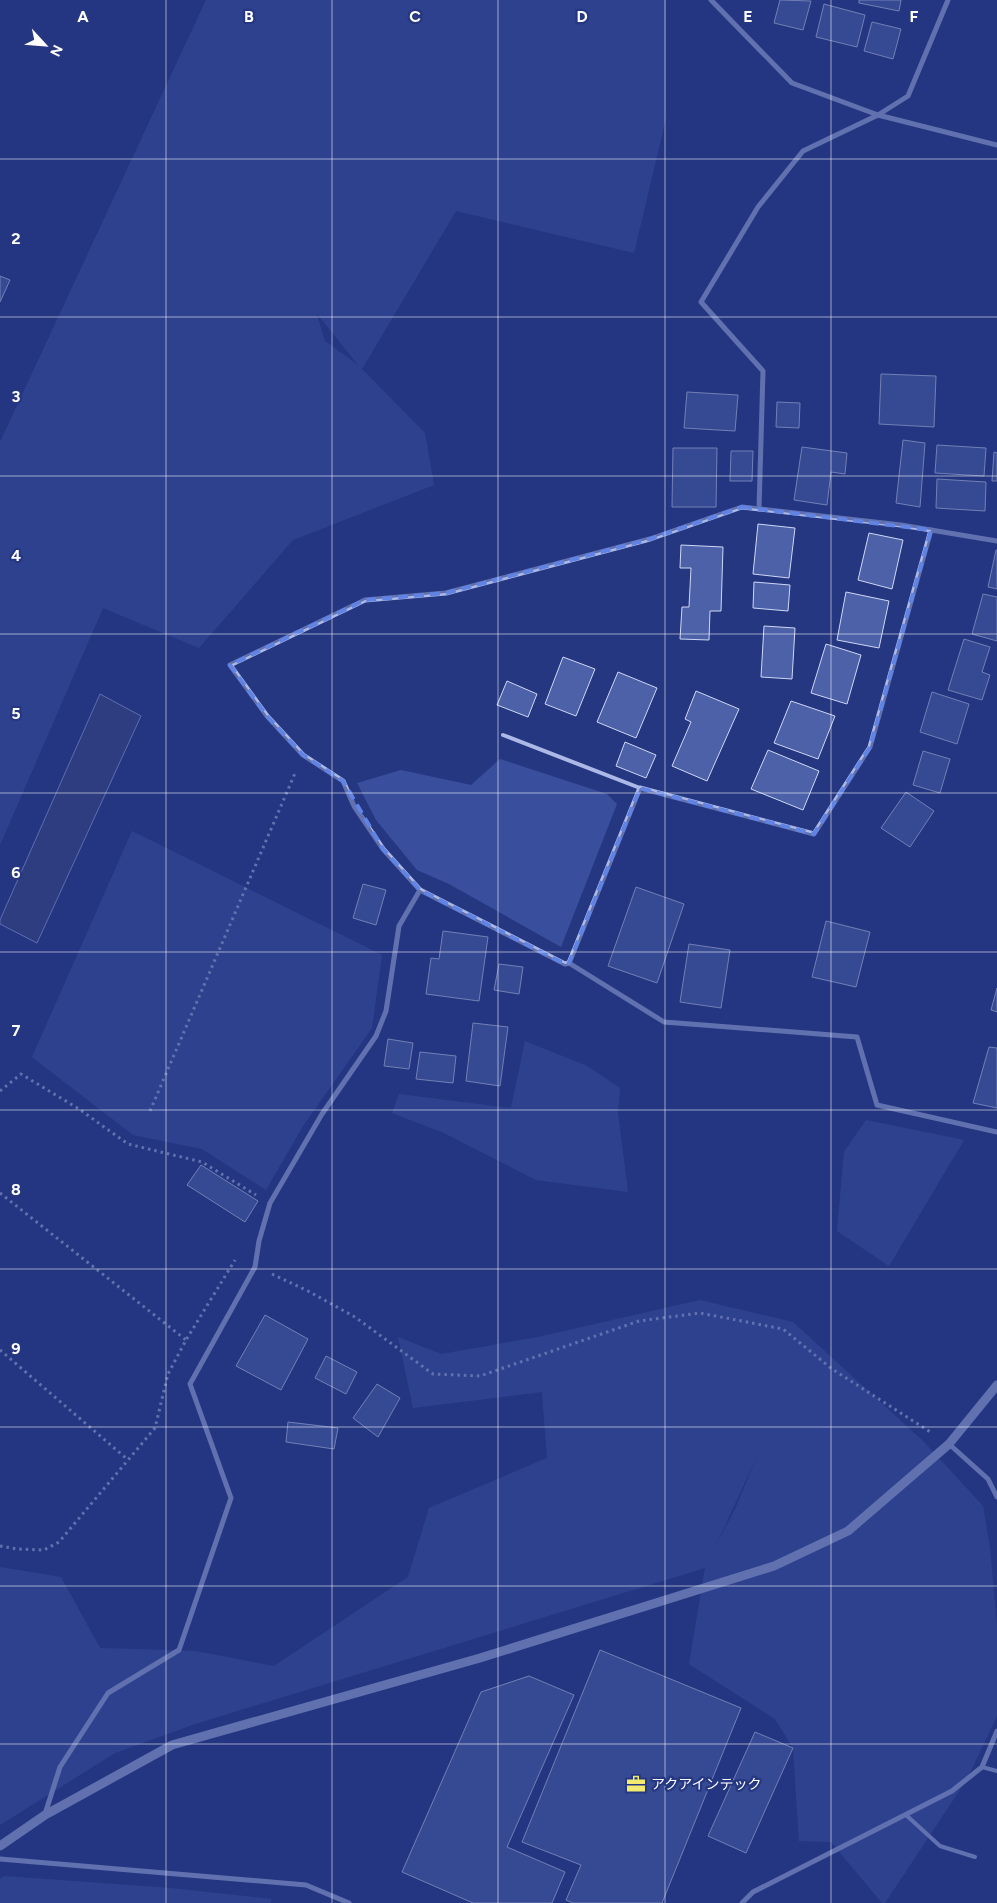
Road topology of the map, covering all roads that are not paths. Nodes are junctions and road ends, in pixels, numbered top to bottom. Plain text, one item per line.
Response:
1 (711, 0) edge
2 (948, 0) edge
3 (878, 115) junction
4 (997, 145) edge
5 (760, 509) junction
6 (930, 530) junction
7 (997, 542) edge
8 (503, 735) dead end
9 (640, 788) junction
10 (420, 890) junction
11 (569, 963) junction
12 (997, 1132) edge
13 (997, 1385) edge
14 (949, 1444) junction
15 (997, 1497) edge
16 (997, 1731) edge
17 (982, 1767) junction
18 (997, 1770) edge
19 (45, 1815) junction
20 (906, 1815) junction
21 (0, 1846) edge
22 (974, 1857) dead end
23 (0, 1859) edge
24 (349, 1903) edge
25 (742, 1903) edge

1 - 3 street
2 - 3 street
3 - 4 street
3 - 5 street
5 - 6 street
5 - 10 street
6 - 7 street
6 - 9 street
8 - 9 lane
9 - 11 street
10 - 11 street
10 - 19 street
11 - 12 street
13 - 14 street
14 - 15 street
14 - 19 street
16 - 17 street
17 - 18 lane
17 - 20 street
19 - 21 street
20 - 22 lane
20 - 25 street
23 - 24 street

